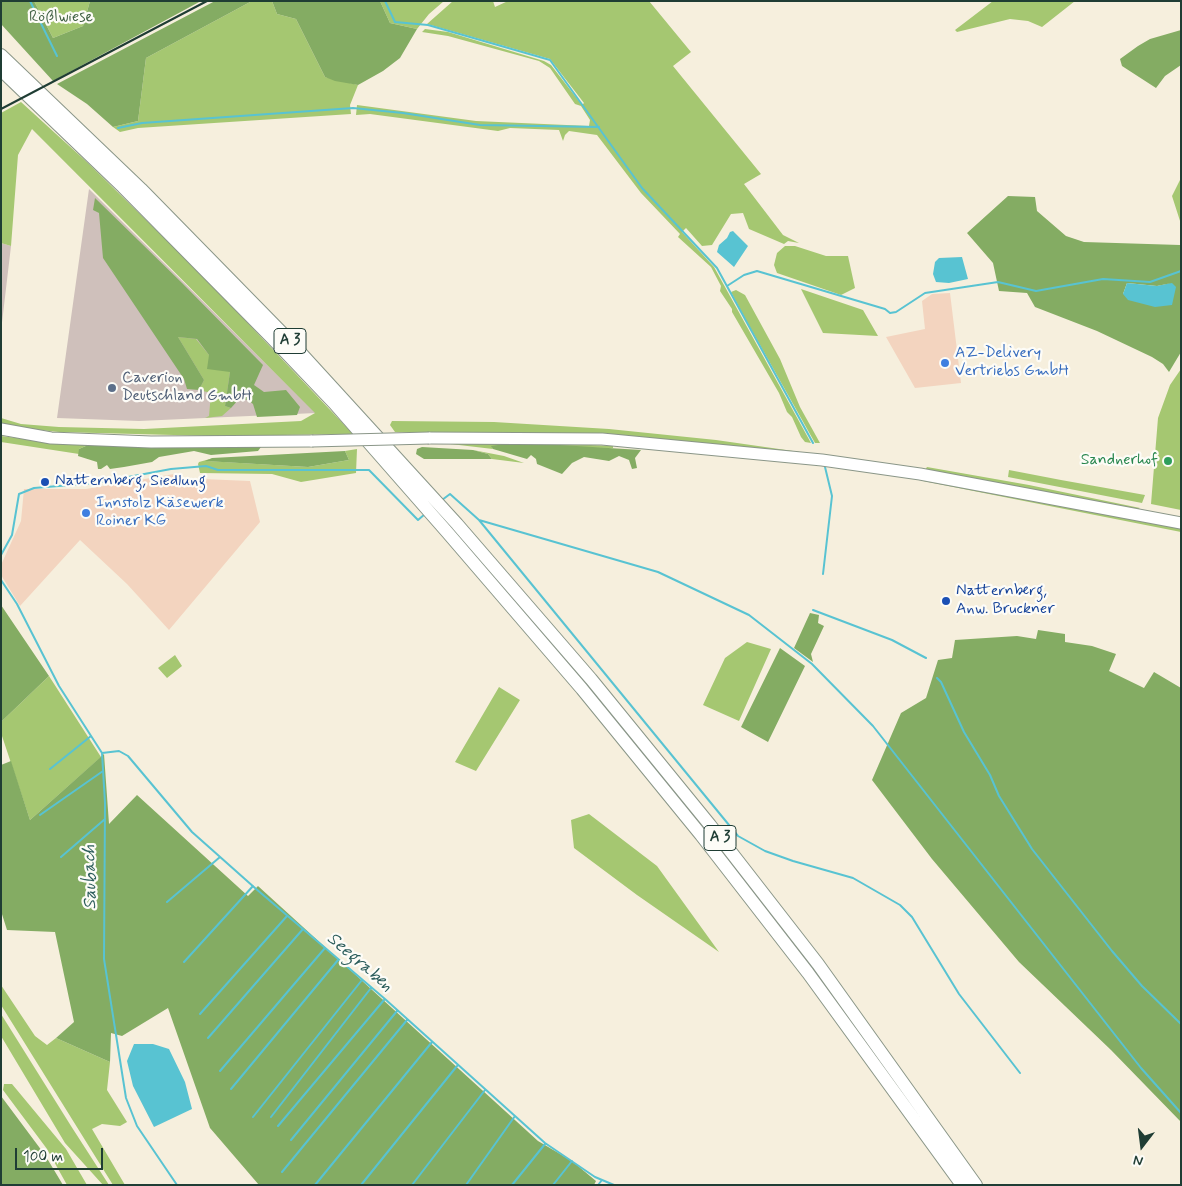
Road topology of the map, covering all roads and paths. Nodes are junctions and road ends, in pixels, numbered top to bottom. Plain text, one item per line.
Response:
1 (1, 54) edge
2 (1, 70) edge
3 (1, 80) edge
4 (55, 121) junction
5 (1, 430) edge
6 (429, 502) junction
7 (438, 512) junction
8 (1181, 523) edge
9 (962, 1185) edge
10 (976, 1185) edge

1 - 6 highway, A 3
2 - 4 highway, A 3
3 - 4 highway, A 3
4 - 6 highway, A 3
5 - 8 main road, bridge
6 - 7 highway, A 3
7 - 9 highway, A 3
7 - 10 highway, A 3

